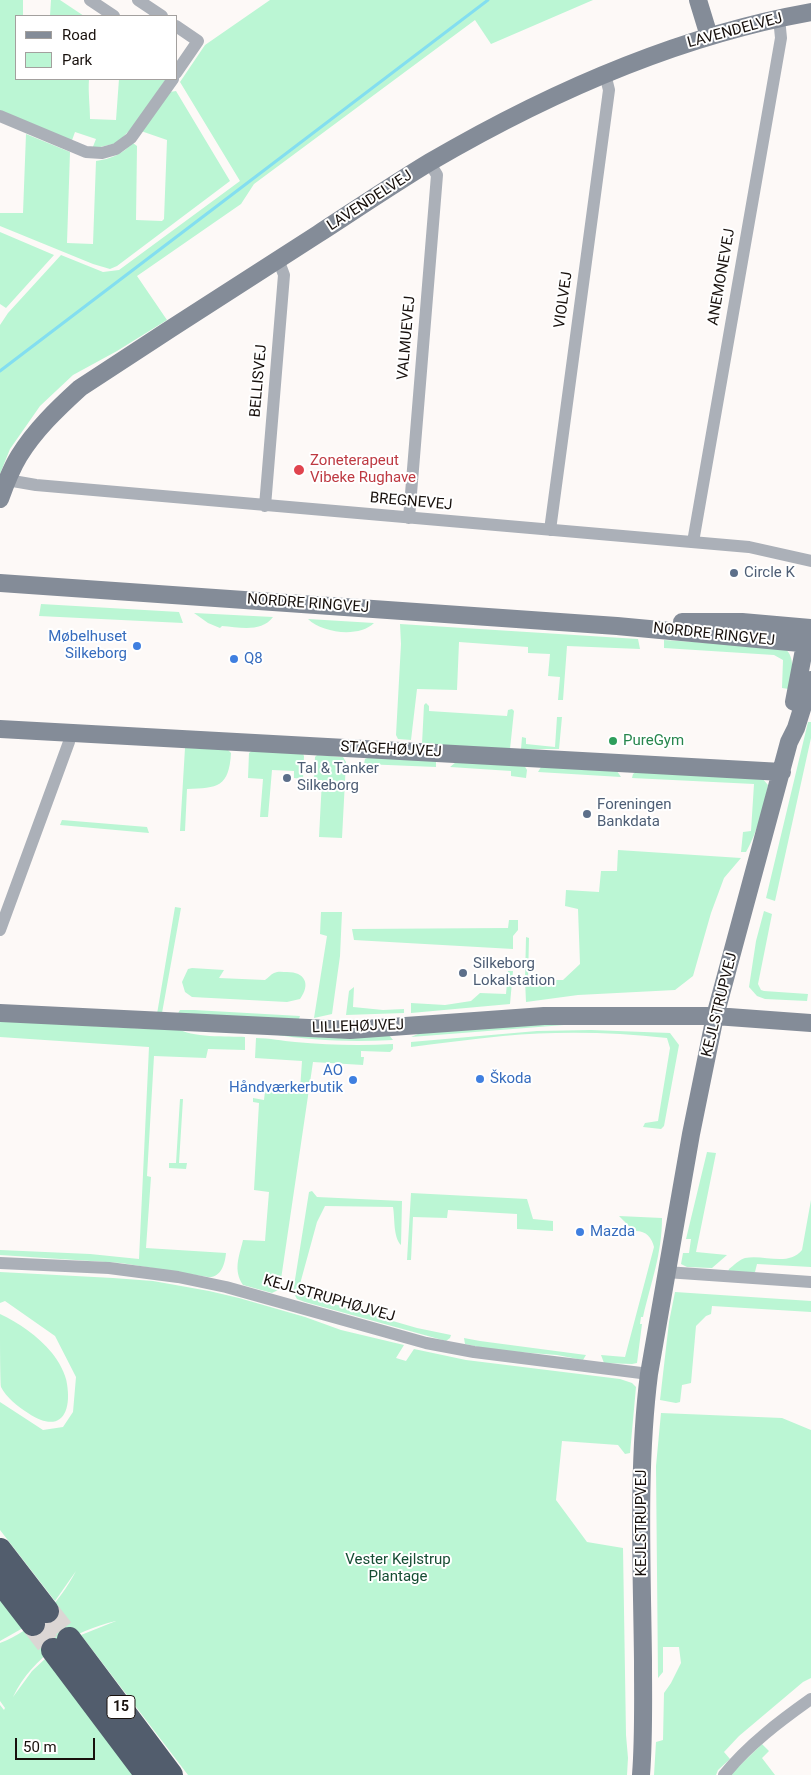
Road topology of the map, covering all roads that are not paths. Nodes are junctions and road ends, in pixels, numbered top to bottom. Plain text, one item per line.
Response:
1 (90, 0) edge
2 (138, 0) edge
3 (698, 0) edge
4 (811, 12) edge
5 (112, 15) edge
6 (160, 15) edge
7 (779, 18) junction
8 (178, 27) edge
9 (709, 36) junction
10 (178, 66) edge
11 (605, 74) junction
12 (171, 80) edge
13 (0, 116) edge
14 (429, 162) junction
15 (278, 259) junction
16 (7, 480) junction
17 (0, 499) edge
18 (265, 506) junction
19 (409, 518) junction
20 (550, 530) junction
21 (692, 542) junction
22 (811, 561) edge
23 (0, 583) edge
24 (809, 633) edge
25 (811, 680) edge
26 (0, 729) edge
27 (69, 733) junction
28 (789, 742) junction
29 (782, 772) junction
30 (0, 930) edge
31 (0, 1013) edge
32 (716, 1016) junction
33 (811, 1023) edge
34 (0, 1263) edge
35 (666, 1272) junction
36 (811, 1282) edge
37 (649, 1374) junction
38 (0, 1550) edge
39 (0, 1581) edge
40 (811, 1699) edge
41 (147, 1775) edge
42 (171, 1775) edge
43 (641, 1775) edge
44 (724, 1775) edge

1 - 5 street
2 - 6 street
3 - 9 street
4 - 7 street, LAVENDELVEJ
7 - 9 street, LAVENDELVEJ
7 - 21 street, ANEMONEVEJ
8 - 10 street
9 - 11 street, LAVENDELVEJ
11 - 14 street, LAVENDELVEJ
11 - 20 street, VIOLVEJ
12 - 13 street
14 - 15 street, LAVENDELVEJ
14 - 19 street, VALMUEVEJ
15 - 16 street, LAVENDELVEJ
15 - 18 street, BELLISVEJ
16 - 17 street, LAVENDELVEJ
16 - 18 street, BREGNEVEJ
18 - 19 street, BREGNEVEJ
19 - 20 street, BREGNEVEJ
20 - 21 street, BREGNEVEJ
21 - 22 street, BREGNEVEJ
23 - 24 street, NORDRE RINGVEJ
24 - 28 street, KEJLSTRUPVEJ
25 - 28 street, KEJLSTRUPVEJ
26 - 27 street, STAGEHØJVEJ
27 - 29 street, STAGEHØJVEJ
27 - 30 street
28 - 29 street, KEJLSTRUPVEJ
29 - 32 street, KEJLSTRUPVEJ
31 - 32 street, LILLEHØJVEJ
32 - 33 street, LILLEHØJVEJ
32 - 35 street, KEJLSTRUPVEJ
34 - 37 street, KEJLSTRUPHØJVEJ
35 - 36 street
35 - 37 street, KEJLSTRUPVEJ
37 - 43 street, KEJLSTRUPVEJ
38 - 39 highway
40 - 44 street
41 - 42 highway, 15

